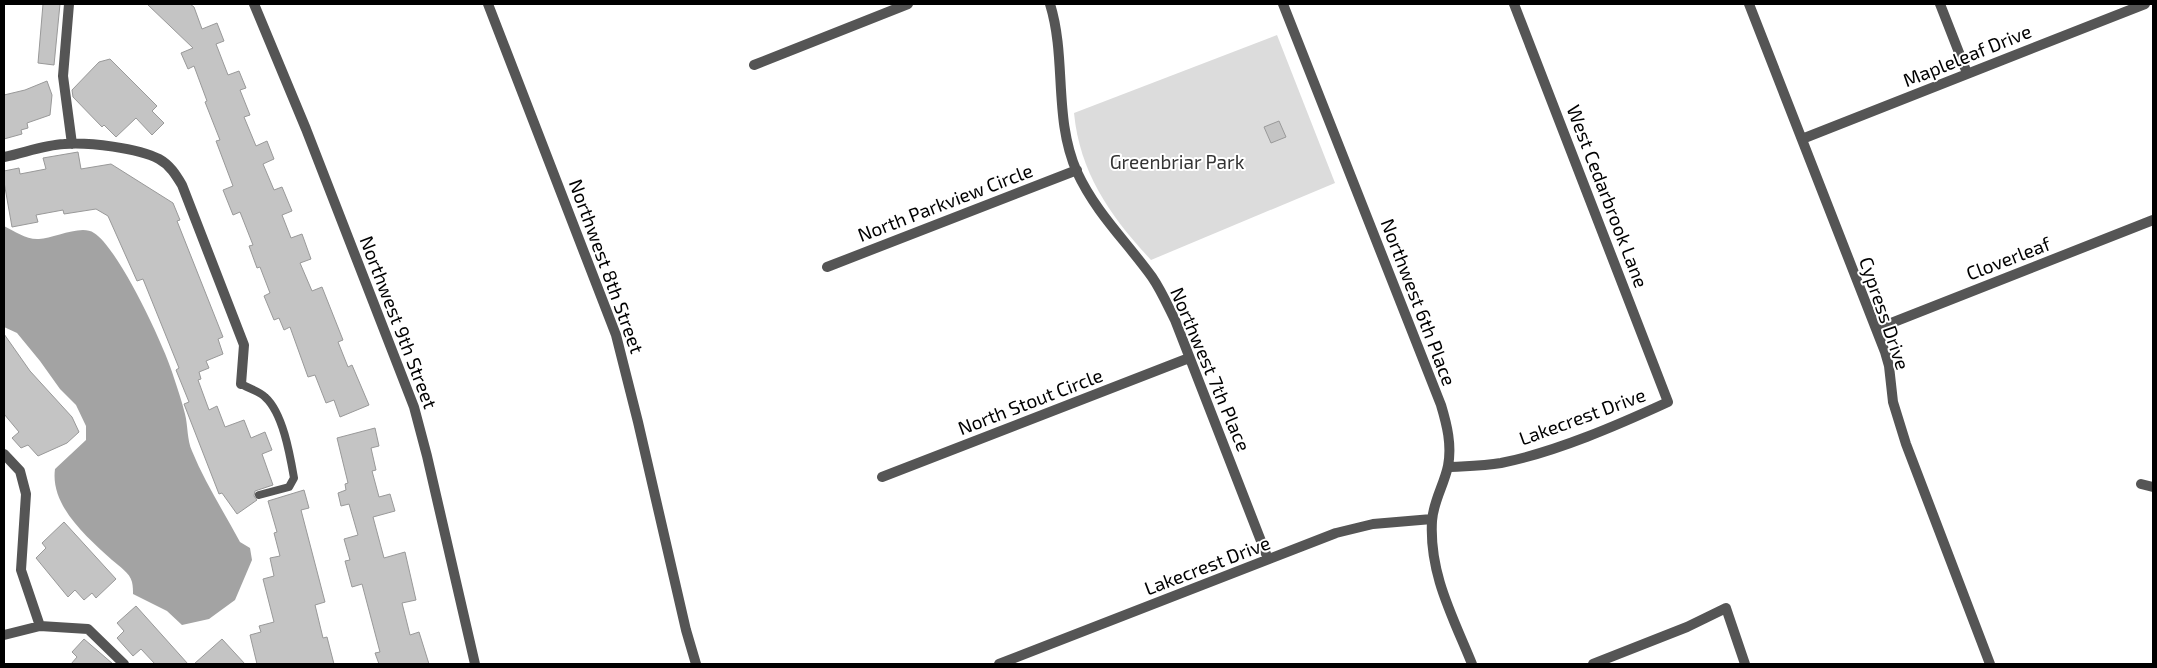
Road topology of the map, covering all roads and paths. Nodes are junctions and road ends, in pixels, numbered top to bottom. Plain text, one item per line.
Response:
1 (69, 4) edge
2 (254, 4) edge
3 (488, 4) edge
4 (908, 4) edge
5 (1050, 4) edge
6 (1283, 4) edge
7 (1514, 4) edge
8 (1749, 4) edge
9 (1940, 4) edge
10 (2145, 4) edge
11 (754, 65) dead end
12 (1967, 73) junction
13 (1802, 140) junction
14 (72, 144) junction
15 (4, 157) edge
16 (1077, 170) junction
17 (2153, 220) edge
18 (827, 267) dead end
19 (1876, 329) junction
20 (1190, 358) junction
21 (240, 384) joint
22 (1668, 402) joint
23 (4, 454) edge
24 (1448, 467) junction
25 (882, 477) dead end
26 (2141, 484) dead end
27 (2153, 486) edge
28 (259, 495) dead end
29 (1432, 519) junction
30 (1268, 560) junction
31 (40, 626) junction
32 (4, 635) edge
33 (124, 664) edge
34 (475, 664) edge
35 (696, 664) edge
36 (999, 664) edge
37 (1472, 664) edge
38 (1593, 664) edge
39 (1745, 664) edge
40 (1990, 664) edge

1 - 14 street
2 - 34 street, Northwest 9th Street
3 - 35 street, Northwest 8th Street
4 - 11 street
5 - 16 street, Northwest 7th Place
6 - 24 street, Northwest 6th Place
7 - 22 street, West Cedarbrook Lane
8 - 13 street, Cypress Drive
9 - 12 street
10 - 12 street, Mapleleaf Drive
12 - 13 street, Mapleleaf Drive
13 - 19 street, Cypress Drive
14 - 15 street
14 - 21 street
16 - 18 street, North Parkview Circle
16 - 20 street, Northwest 7th Place
17 - 19 street, Cloverleaf
19 - 40 street, Cypress Drive
20 - 25 street, North Stout Circle
20 - 30 street, Northwest 7th Place
21 - 28 lane
22 - 24 street, Lakecrest Drive
23 - 31 street
24 - 29 street, Northwest 6th Place
26 - 27 street
29 - 30 street, Lakecrest Drive
29 - 37 street, Northwest 6th Place
30 - 36 street, Lakecrest Drive
31 - 32 street
31 - 33 street
38 - 39 street

